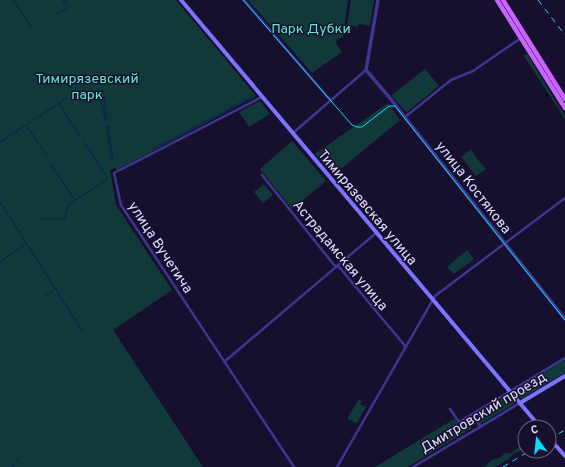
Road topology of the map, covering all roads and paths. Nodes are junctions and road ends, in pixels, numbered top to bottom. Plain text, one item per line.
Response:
1 (181, 0) edge
2 (244, 0) edge
3 (378, 0) edge
4 (497, 0) edge
5 (503, 0) edge
6 (521, 38) junction
7 (361, 70) dead end
8 (366, 70) junction
9 (262, 96) junction
10 (565, 99) edge
11 (331, 101) junction
12 (565, 108) edge
13 (404, 117) junction
14 (292, 133) junction
15 (262, 175) dead end
16 (565, 198) edge
17 (376, 233) junction
18 (504, 243) junction
19 (336, 266) junction
20 (433, 300) junction
21 (565, 319) edge
22 (406, 348) junction
23 (565, 358) edge
24 (224, 362) junction
25 (565, 376) edge
26 (510, 392) junction
27 (520, 403) junction
28 (450, 409) dead end
29 (472, 414) junction
30 (533, 419) edge
31 (480, 426) junction
32 (557, 447) edge
33 (565, 456) edge
34 (294, 467) edge
35 (337, 467) edge
36 (413, 467) edge

1 - 9 main road, Тимирязевская улица
2 - 11 street
3 - 8 street
4 - 6 main road
5 - 10 main road
6 - 12 main road
6 - 13 street
7 - 8 street
8 - 11 street
8 - 13 street, улица Костякова
9 - 14 main road, Тимирязевская улица
9 - 24 street, улица Вучетича
11 - 14 street
13 - 18 street, улица Костякова
14 - 17 main road, Тимирязевская улица
15 - 19 street, Астрадамская улица
16 - 18 street
17 - 19 street
17 - 20 main road, Тимирязевская улица
18 - 20 street
18 - 21 street, улица Костякова
19 - 22 street, Астрадамская улица
19 - 24 street
20 - 22 street
20 - 26 main road, Тимирязевская улица
22 - 35 street
23 - 26 street
24 - 34 street, улица Вучетича
25 - 27 main road, Дмитровский проезд
26 - 27 main road, Тимирязевская улица
26 - 29 street
27 - 30 main road, Тимирязевская улица
27 - 31 street, Дмитровский проезд
28 - 29 street
29 - 31 street
31 - 36 street, Дмитровский проезд
32 - 33 main road

